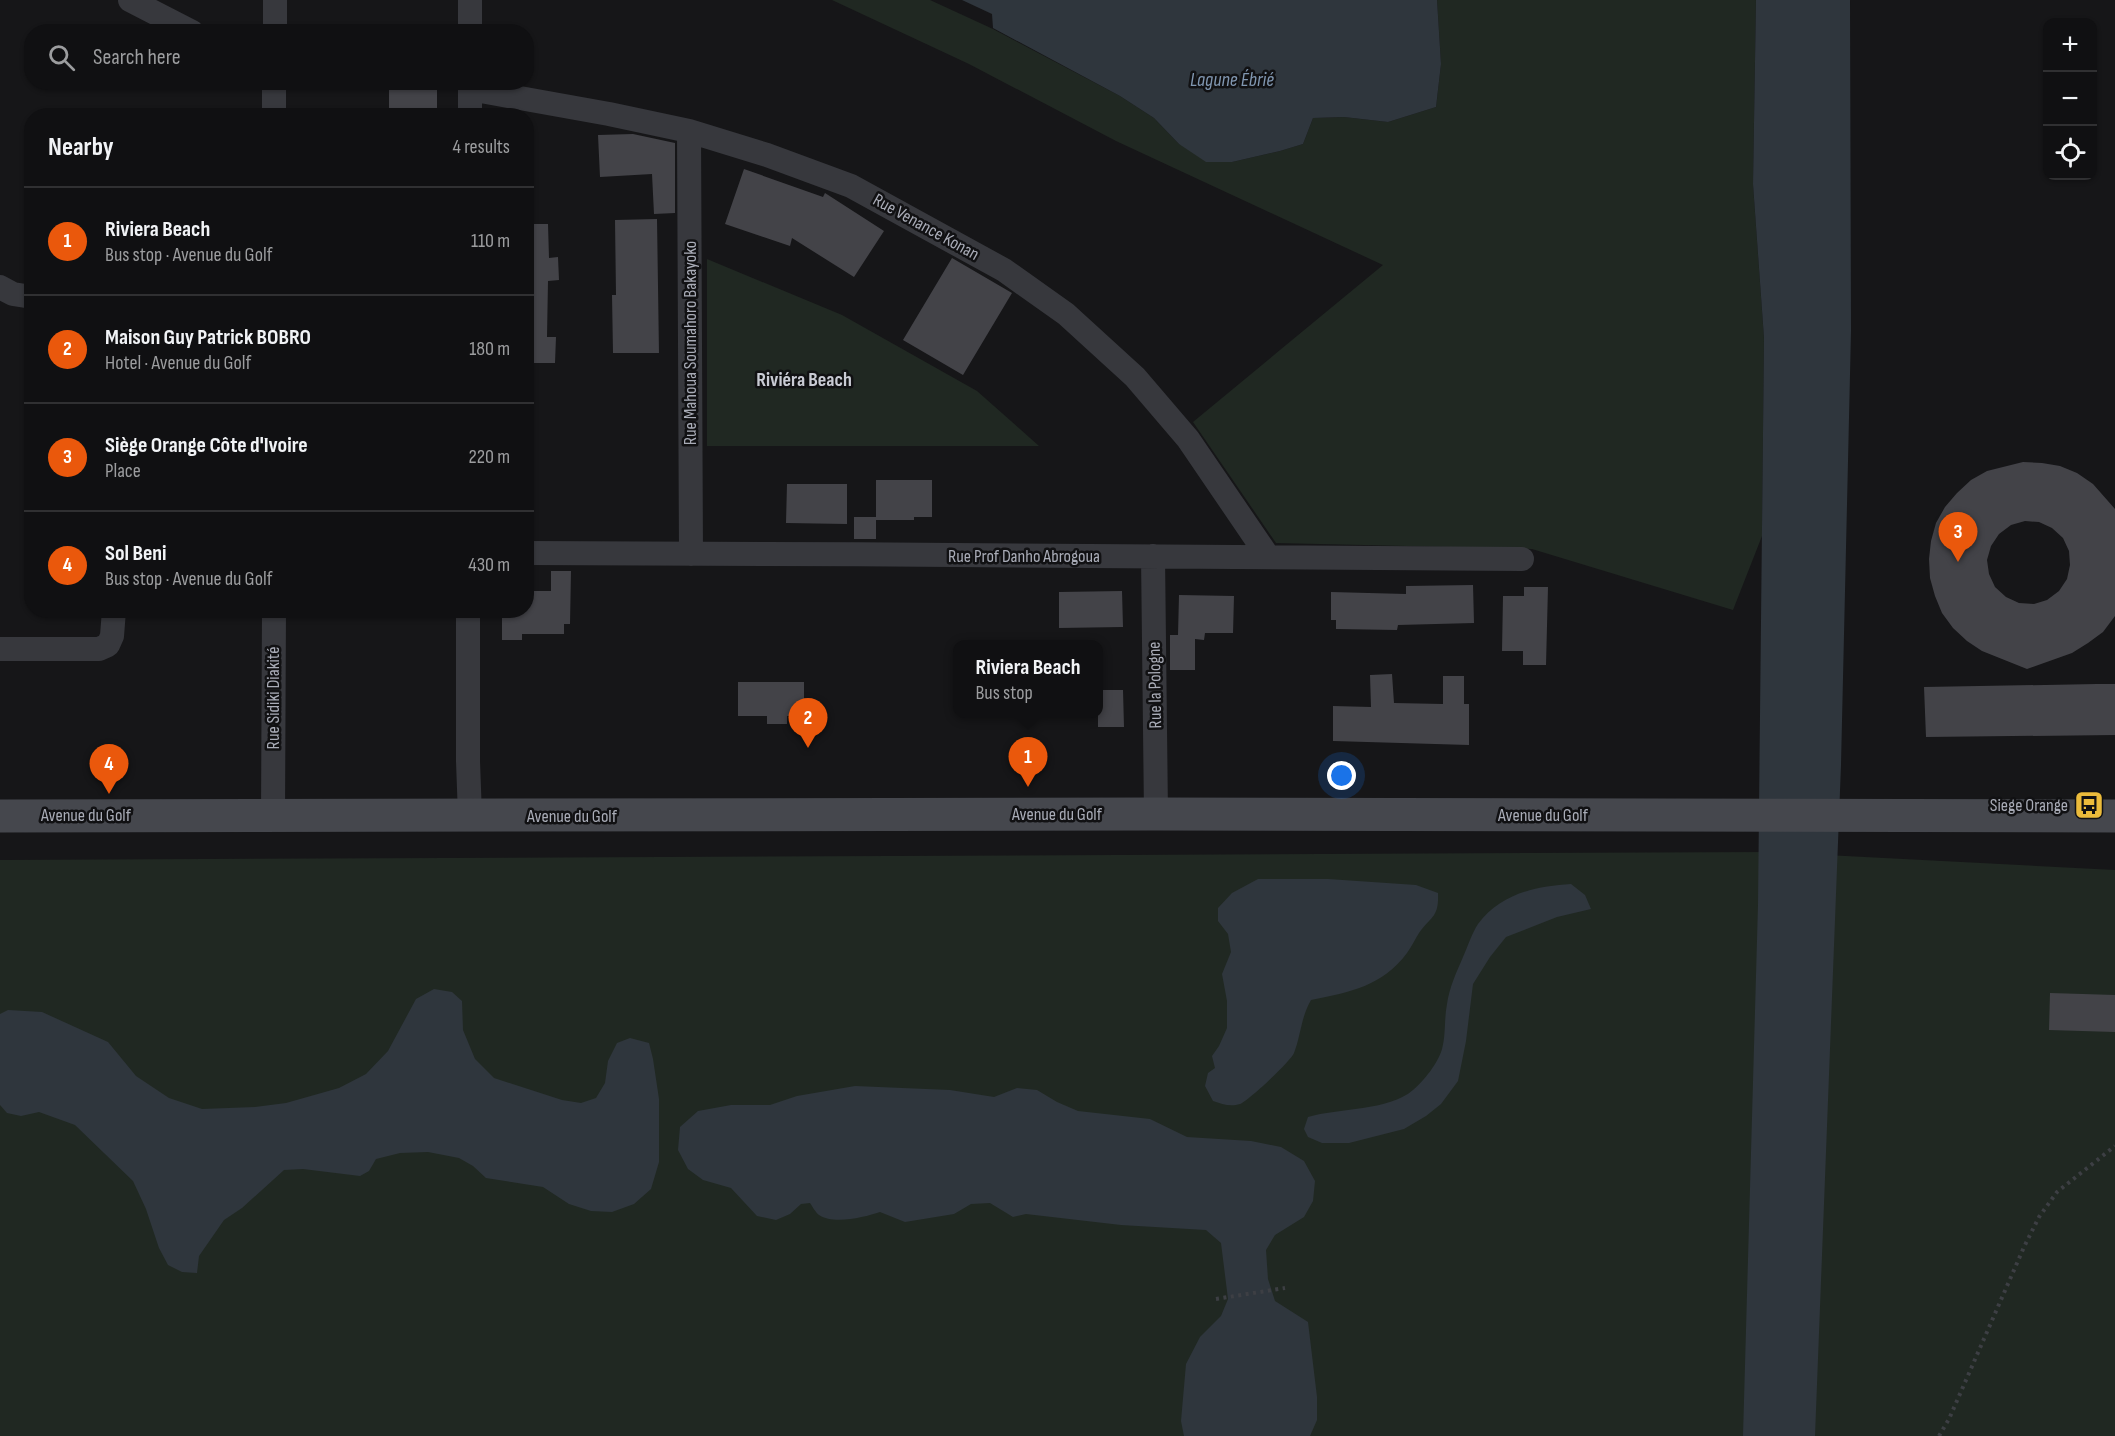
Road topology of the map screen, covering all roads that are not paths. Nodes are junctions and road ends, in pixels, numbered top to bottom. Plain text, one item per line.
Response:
1 (130, 0) edge
2 (275, 0) edge
3 (471, 0) edge
4 (176, 24) edge
5 (274, 24) edge
6 (470, 24) edge
7 (274, 90) edge
8 (470, 90) edge
9 (490, 90) edge
10 (274, 108) edge
11 (470, 108) edge
12 (689, 131) junction
13 (0, 287) edge
14 (24, 296) edge
15 (534, 553) edge
16 (691, 554) junction
17 (1267, 555) junction
18 (1154, 556) junction
19 (1522, 559) dead end
20 (113, 618) edge
21 (273, 618) edge
22 (468, 618) edge
23 (0, 649) edge
24 (273, 800) junction
25 (1156, 814) junction
26 (0, 816) edge
27 (471, 816) junction
28 (2115, 816) edge

1 - 4 street
2 - 5 street
3 - 6 street
7 - 10 street
8 - 11 street
9 - 12 street, Rue Venance Konan
12 - 16 street, Rue Mahoua Soumahoro Bakayoko
12 - 17 street, Rue Venance Konan
13 - 14 street
15 - 16 street, Rue Prof Danho Abrogoua
16 - 18 street, Rue Prof Danho Abrogoua
17 - 18 street, Rue Prof Danho Abrogoua
17 - 19 street, Rue Prof Danho Abrogoua
18 - 25 street, Rue la Pologne
20 - 23 street
21 - 24 street, Rue Sidiki Diakité
22 - 27 street
24 - 26 main road, Avenue du Golf
24 - 27 main road, Avenue du Golf
25 - 27 main road, Avenue du Golf
25 - 28 main road, Avenue du Golf

